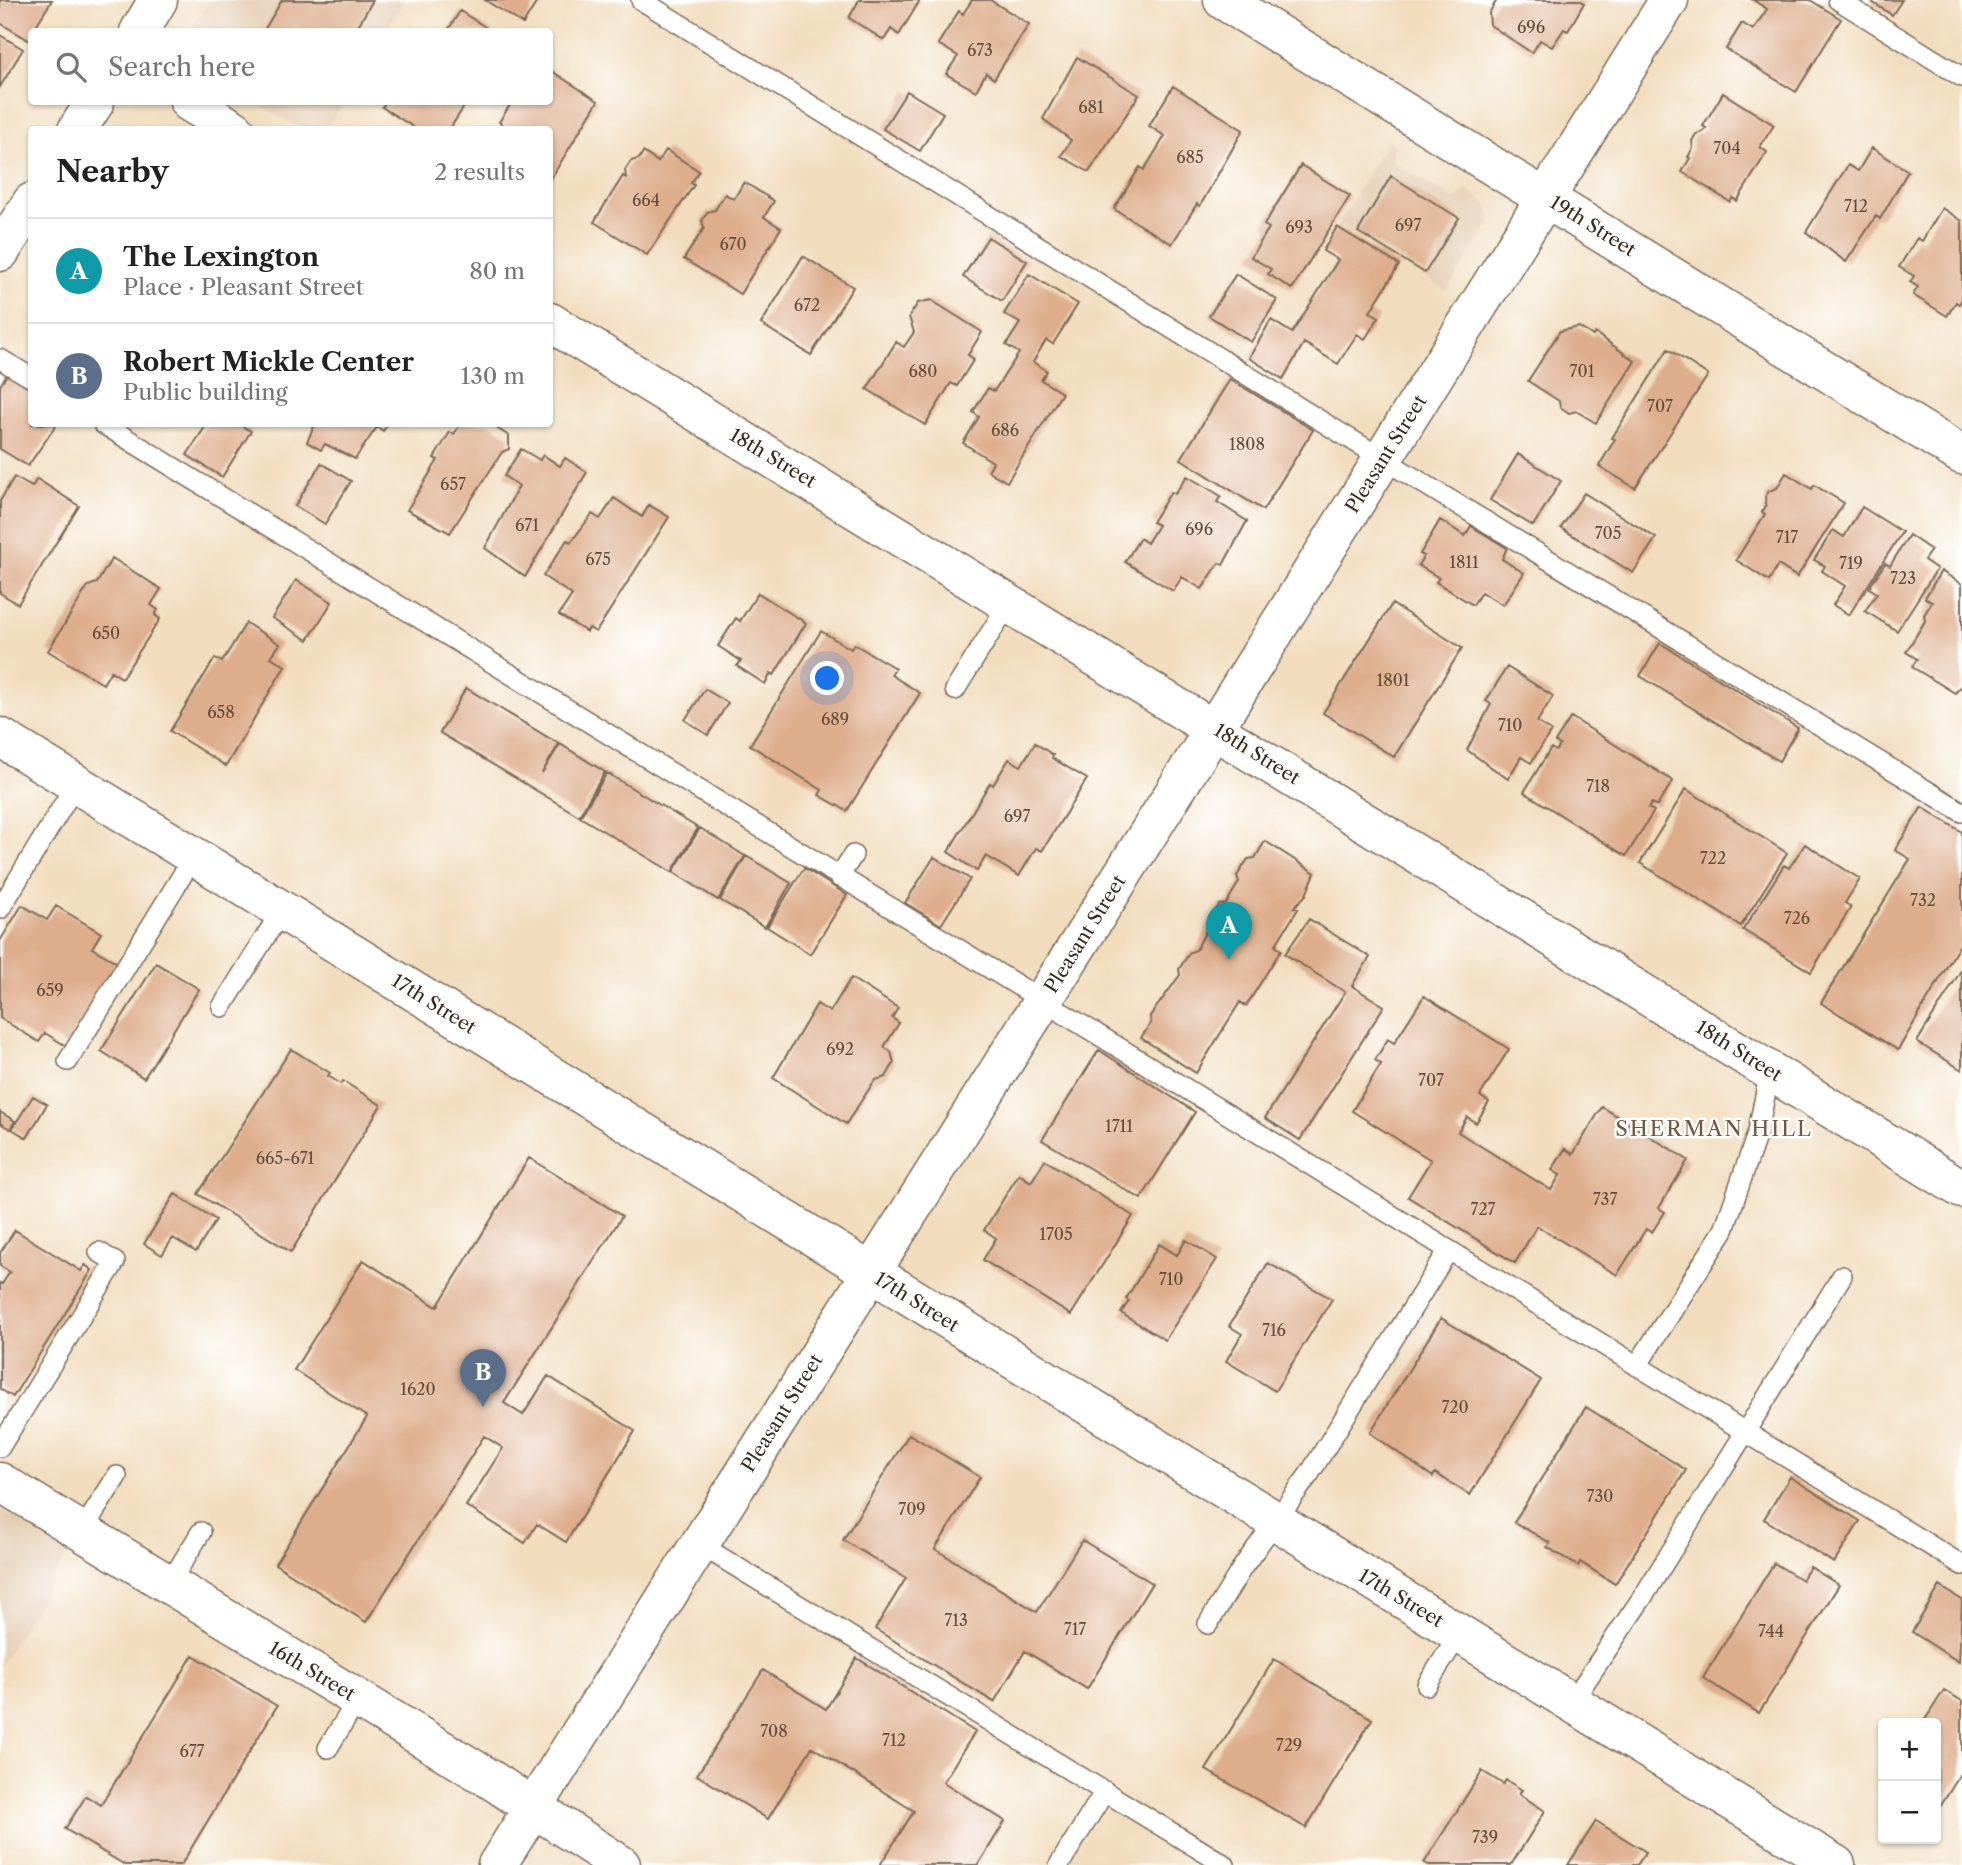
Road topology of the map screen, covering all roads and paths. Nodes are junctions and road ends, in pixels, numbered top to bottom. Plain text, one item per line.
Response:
1 (159, 0) edge
2 (641, 0) edge
3 (1223, 0) edge
4 (1668, 0) edge
5 (1838, 0) edge
6 (142, 28) edge
7 (1962, 77) edge
8 (93, 105) edge
9 (194, 105) edge
10 (80, 126) edge
11 (228, 126) edge
12 (1546, 197) junction
13 (28, 208) edge
14 (0, 252) edge
15 (553, 324) edge
16 (0, 359) edge
17 (28, 376) edge
18 (108, 427) edge
19 (1962, 455) edge
20 (1384, 457) junction
21 (1009, 603) junction
22 (956, 690) dead end
23 (1214, 728) junction
24 (0, 737) edge
25 (76, 784) junction
26 (1962, 812) edge
27 (853, 855) dead end
28 (194, 856) junction
29 (839, 877) junction
30 (0, 909) edge
31 (282, 910) junction
32 (1042, 1002) junction
33 (222, 1007) dead end
34 (68, 1061) dead end
35 (1770, 1071) junction
36 (1962, 1189) edge
37 (1448, 1251) junction
38 (99, 1252) dead end
39 (871, 1273) junction
40 (1842, 1276) dead end
41 (1637, 1366) junction
42 (1744, 1432) junction
43 (0, 1447) edge
44 (117, 1476) dead end
45 (0, 1482) edge
46 (1276, 1522) junction
47 (82, 1531) junction
48 (201, 1532) dead end
49 (699, 1544) junction
50 (1962, 1565) edge
51 (169, 1584) junction
52 (1208, 1624) dead end
53 (1459, 1634) junction
54 (1427, 1685) dead end
55 (358, 1699) junction
56 (1571, 1703) junction
57 (328, 1748) dead end
58 (1105, 1791) junction
59 (532, 1809) junction
60 (497, 1865) edge
61 (621, 1865) edge
62 (1059, 1865) edge
63 (1225, 1865) edge
64 (1836, 1865) edge

1 - 6 street
2 - 20 lane
3 - 12 street, 19th Street
4 - 12 street, Pleasant Street
5 - 7 lane
8 - 10 street
9 - 11 street
12 - 19 street, 19th Street
12 - 20 street, Pleasant Street
13 - 14 street
15 - 21 street, 18th Street
16 - 17 lane
18 - 29 lane
20 - 23 street, Pleasant Street
20 - 26 lane
21 - 22 lane
21 - 23 street, 18th Street
23 - 32 street, Pleasant Street
23 - 35 street, 18th Street
24 - 25 street, 17th Street
25 - 28 street, 17th Street
25 - 30 lane
27 - 29 lane
28 - 31 street, 17th Street
28 - 34 lane
29 - 32 lane
31 - 33 lane
31 - 39 street, 17th Street
32 - 37 lane
32 - 39 street, Pleasant Street
35 - 36 street, 18th Street
35 - 41 lane
37 - 41 lane
37 - 46 lane
38 - 43 lane
39 - 46 street, 17th Street
39 - 49 street, Pleasant Street
40 - 42 lane
41 - 42 lane
42 - 50 lane
42 - 56 lane
44 - 47 lane
45 - 47 street, 16th Street
46 - 52 lane
46 - 53 street, 17th Street
47 - 51 street, 16th Street
48 - 51 lane
49 - 58 lane
49 - 59 street, Pleasant Street
51 - 55 street, 16th Street
53 - 54 lane
53 - 56 street, 17th Street
55 - 57 lane
55 - 59 street, 16th Street
56 - 64 street, 17th Street
58 - 62 lane
58 - 63 lane
59 - 60 street, Pleasant Street
59 - 61 street, 16th Street

